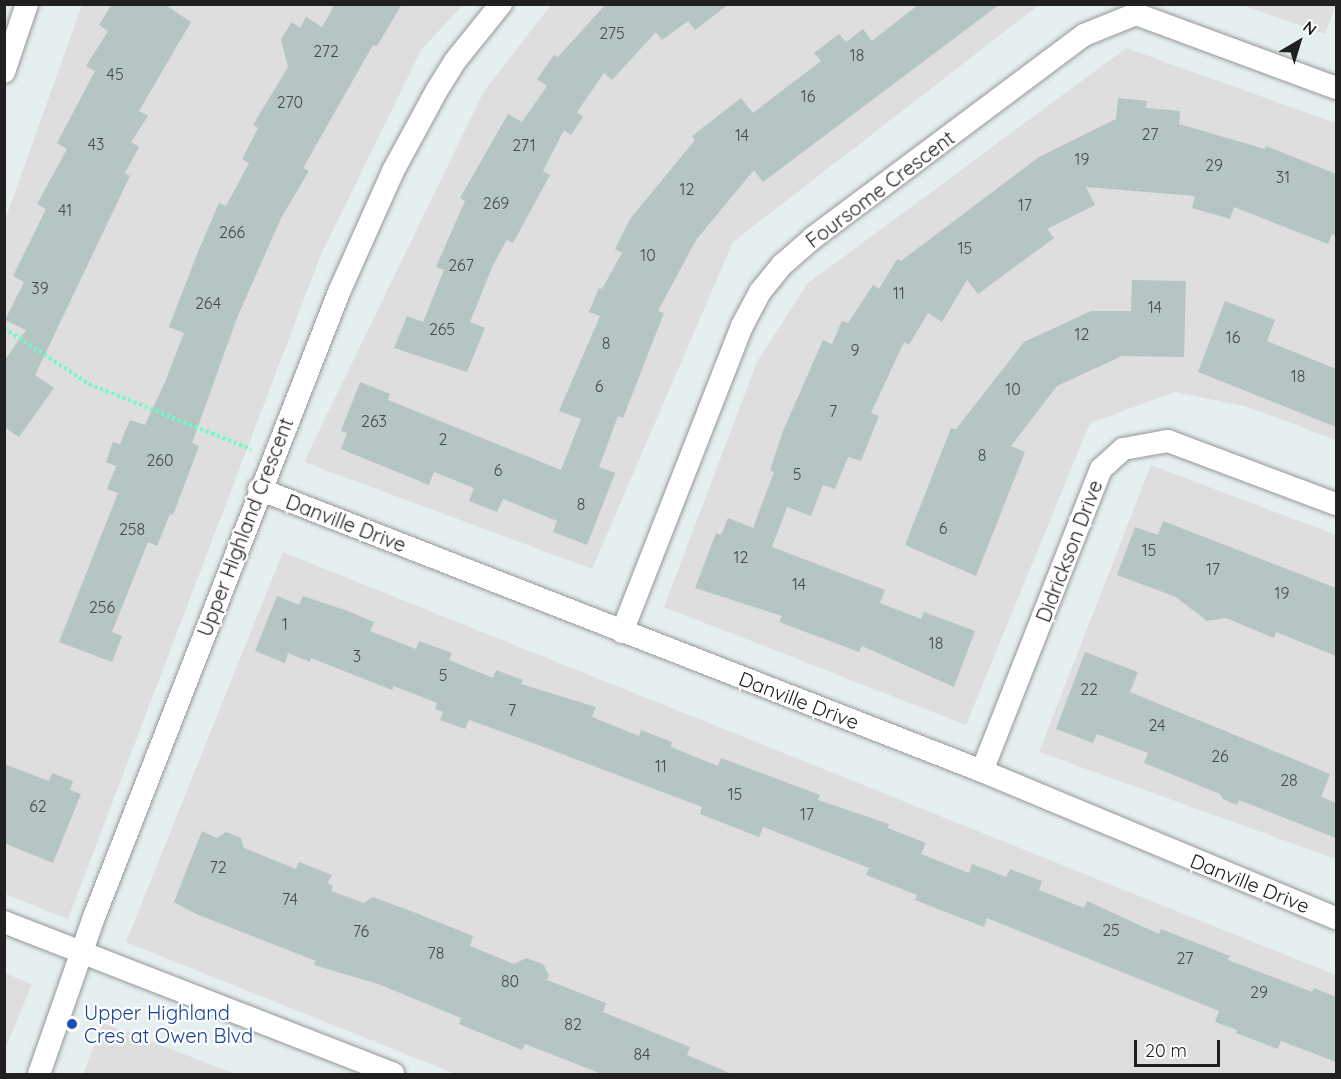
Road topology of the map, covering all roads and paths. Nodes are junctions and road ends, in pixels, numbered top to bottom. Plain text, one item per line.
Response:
1 (27, 4) edge
2 (501, 4) edge
3 (4, 72) edge
4 (1336, 88) edge
5 (4, 328) edge
6 (272, 457) junction
7 (259, 489) junction
8 (1336, 504) edge
9 (622, 632) junction
10 (982, 771) junction
11 (1336, 918) edge
12 (4, 922) edge
13 (80, 951) junction
14 (39, 1074) edge
15 (393, 1074) edge

1 - 3 street
2 - 6 street, Upper Highland Crescent
4 - 9 street, Foursome Crescent
5 - 6 path
6 - 7 street, Upper Highland Crescent
7 - 9 street, Danville Drive
7 - 13 street, Upper Highland Crescent
8 - 10 street, Didrickson Drive
9 - 10 street, Danville Drive
10 - 11 street, Danville Drive
12 - 13 street
13 - 14 street, Upper Highland Crescent
13 - 15 street

